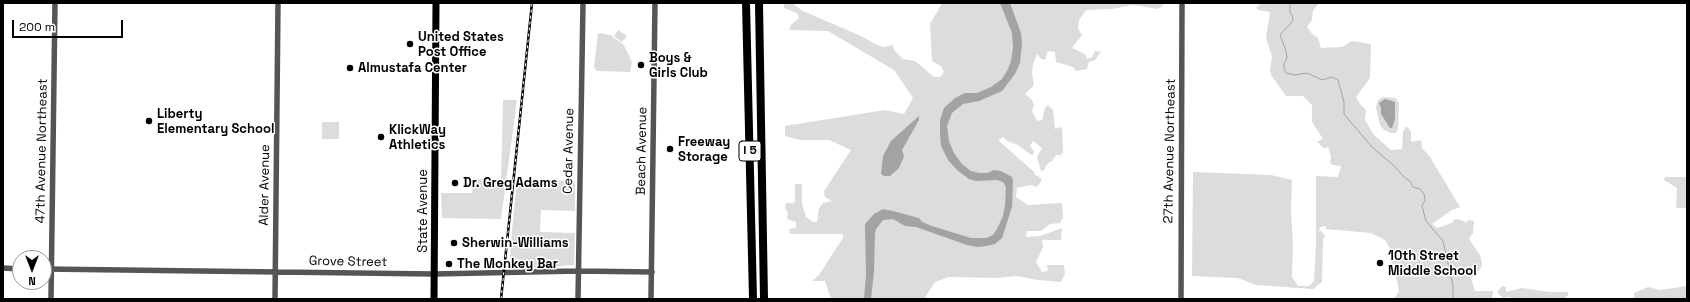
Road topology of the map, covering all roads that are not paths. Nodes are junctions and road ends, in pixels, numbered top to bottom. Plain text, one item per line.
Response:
1 (55, 3) edge
2 (278, 3) edge
3 (436, 3) edge
4 (583, 3) edge
5 (655, 3) edge
6 (746, 3) edge
7 (759, 3) edge
8 (1182, 3) edge
9 (51, 250) edge
10 (52, 269) edge
11 (578, 271) junction
12 (275, 272) junction
13 (652, 272) junction
14 (434, 274) junction
15 (275, 299) edge
16 (434, 299) edge
17 (578, 299) edge
18 (651, 299) edge
19 (753, 299) edge
20 (764, 299) edge
21 (1180, 299) edge

1 - 9 street, 47th Avenue Northeast
2 - 12 street, Alder Avenue
3 - 14 main road, State Avenue
4 - 11 street, Cedar Avenue
5 - 13 street, Beach Avenue
6 - 19 highway, I 5
7 - 20 highway, I 5
8 - 21 street, 27th Avenue Northeast
10 - 12 street, Grove Street
11 - 13 street, Grove Street
11 - 14 street, Grove Street
11 - 17 street, Cedar Avenue
12 - 14 street, Grove Street
12 - 15 street, Alder Avenue
13 - 18 street, Beach Avenue
14 - 16 main road, State Avenue

